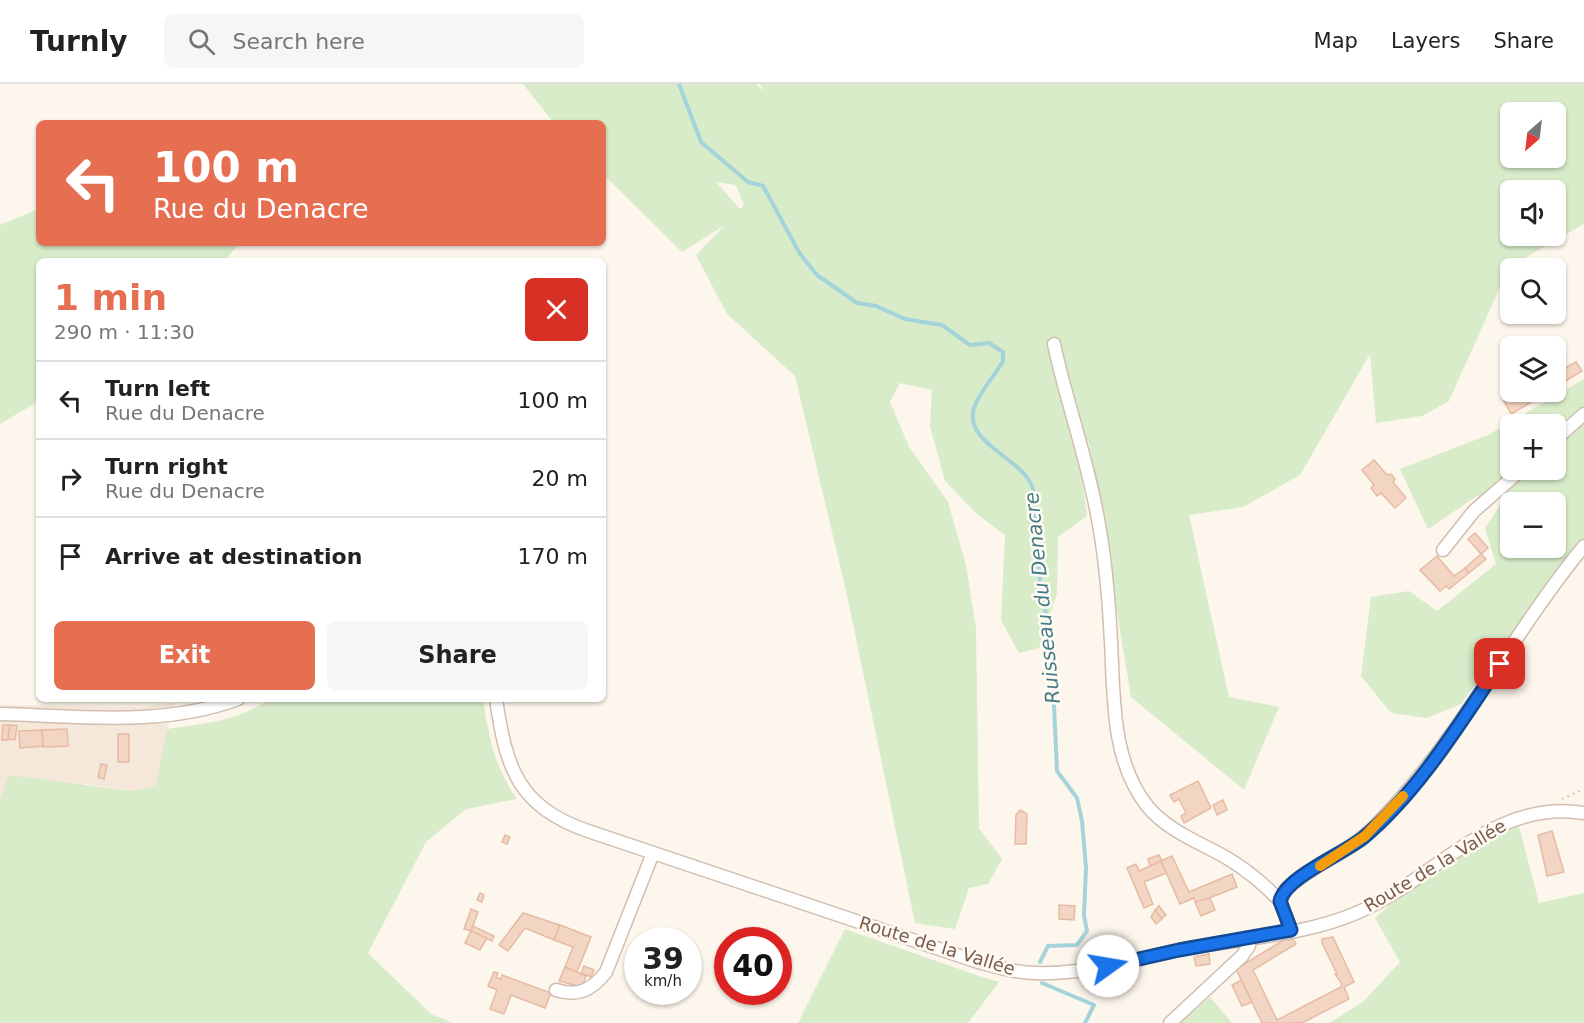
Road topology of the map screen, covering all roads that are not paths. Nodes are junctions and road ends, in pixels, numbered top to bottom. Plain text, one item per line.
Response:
1 (1054, 345) dead end
2 (1584, 414) edge
3 (1566, 430) edge
4 (1510, 480) edge
5 (1584, 546) edge
6 (1443, 550) dead end
7 (228, 702) edge
8 (497, 702) edge
9 (0, 714) edge
10 (1584, 813) edge
11 (653, 853) junction
12 (1280, 901) junction
13 (1291, 930) junction
14 (1249, 938) junction
15 (556, 990) dead end
16 (1170, 1023) edge

1 - 12 street
2 - 3 street
4 - 6 street
5 - 12 street
7 - 9 street
8 - 11 street, Route de la Vallée
10 - 13 street, Route de la Vallée
11 - 14 street, Route de la Vallée
11 - 15 street
12 - 13 street
13 - 14 street, Route de la Vallée
14 - 16 street

